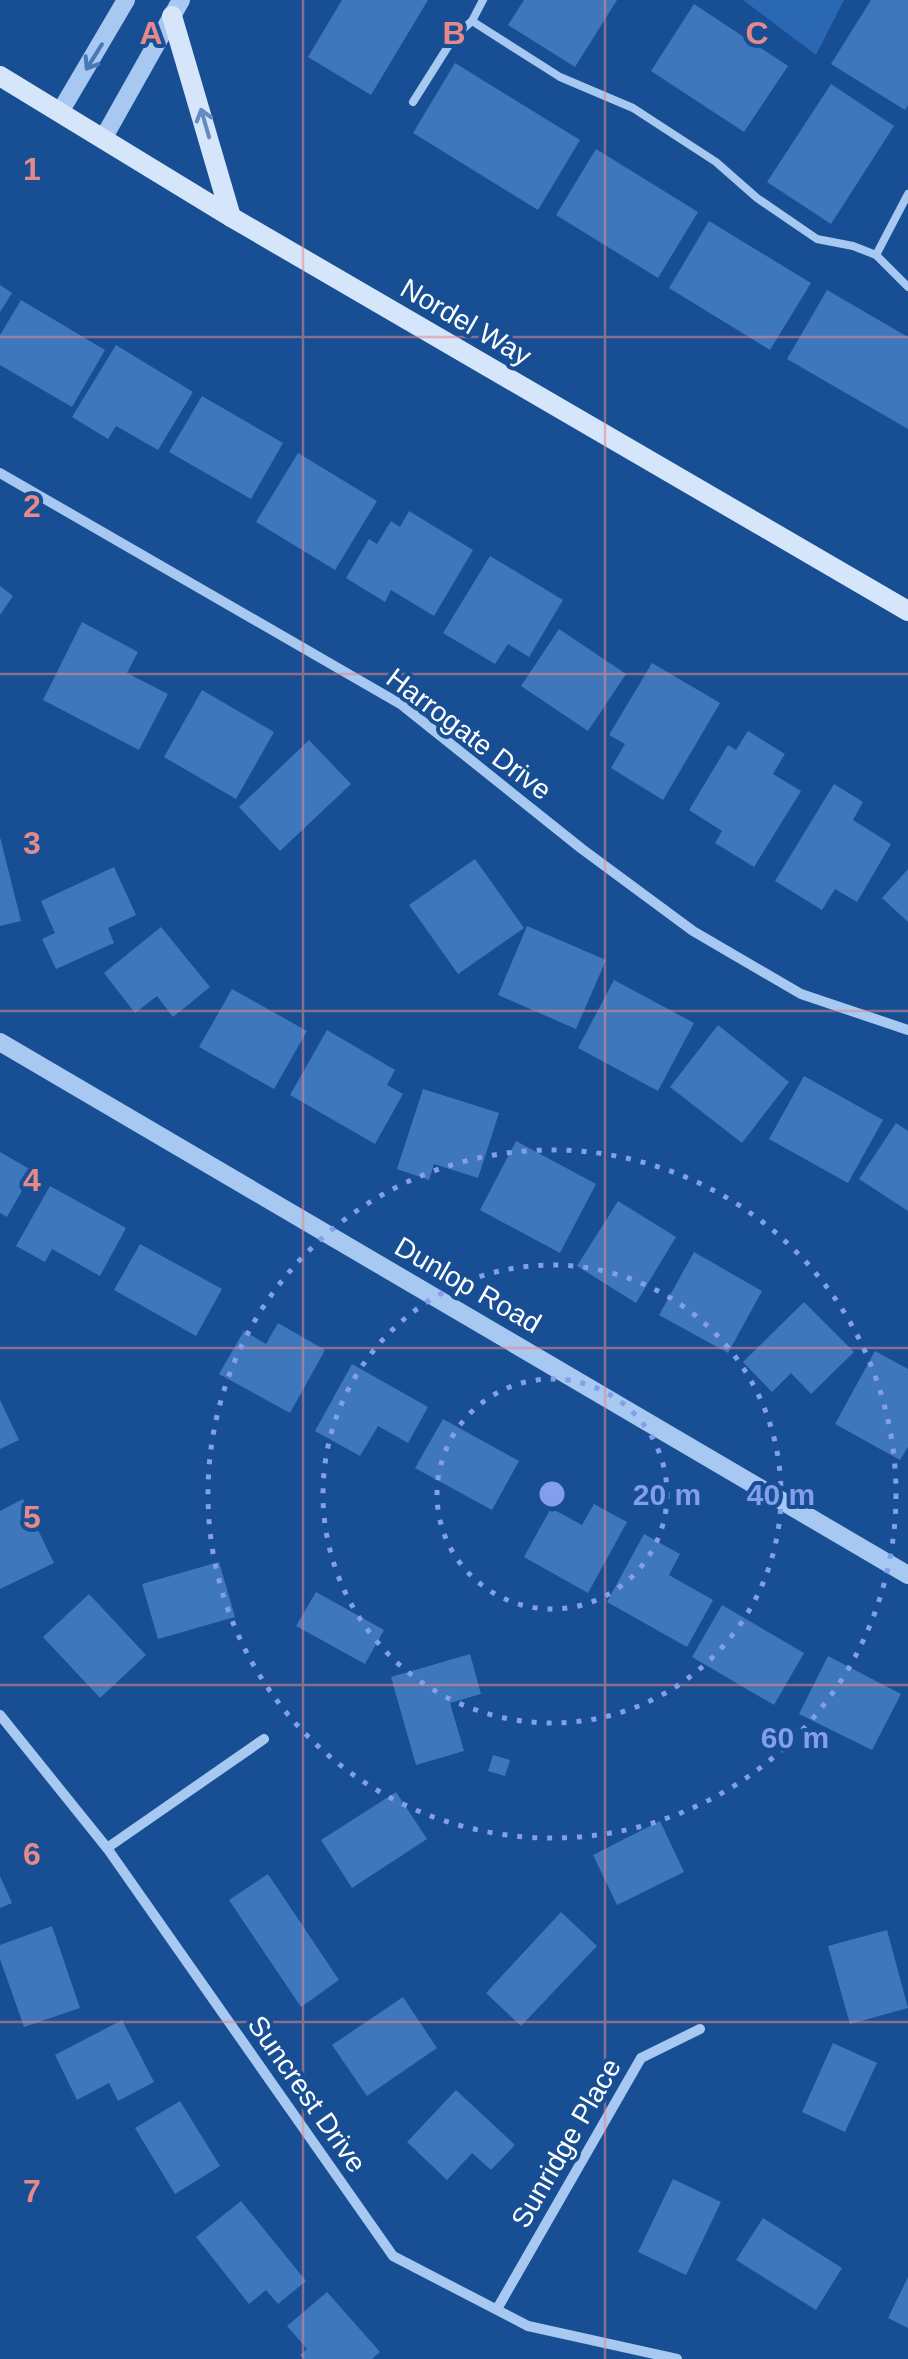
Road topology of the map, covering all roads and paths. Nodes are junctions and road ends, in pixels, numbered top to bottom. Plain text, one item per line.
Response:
1 (126, 0) edge
2 (482, 0) edge
3 (176, 8) edge
4 (472, 21) junction
5 (0, 76) edge
6 (413, 102) dead end
7 (60, 112) junction
8 (104, 137) junction
9 (908, 194) edge
10 (231, 217) junction
11 (876, 255) junction
12 (908, 287) edge
13 (0, 473) edge
14 (908, 610) edge
15 (908, 1030) edge
16 (0, 1042) edge
17 (908, 1575) edge
18 (0, 1716) edge
19 (264, 1738) dead end
20 (106, 1848) junction
21 (700, 2029) dead end
22 (497, 2309) junction
23 (677, 2359) edge

1 -> 7 street
2 - 4 lane
3 - 8 street
10 -> 3 main road
4 - 6 lane
4 - 11 lane
5 - 7 main road, Nordel Way
7 - 8 main road, Nordel Way
8 - 10 main road, Nordel Way
9 - 11 lane
10 - 14 main road, Nordel Way
11 - 12 lane
13 - 15 street, Harrogate Drive
16 - 17 street, Dunlop Road
18 - 20 street, Suncrest Drive
19 - 20 street
20 - 22 street, Suncrest Drive
21 - 22 street, Sunridge Place
22 - 23 street, Suncrest Drive

